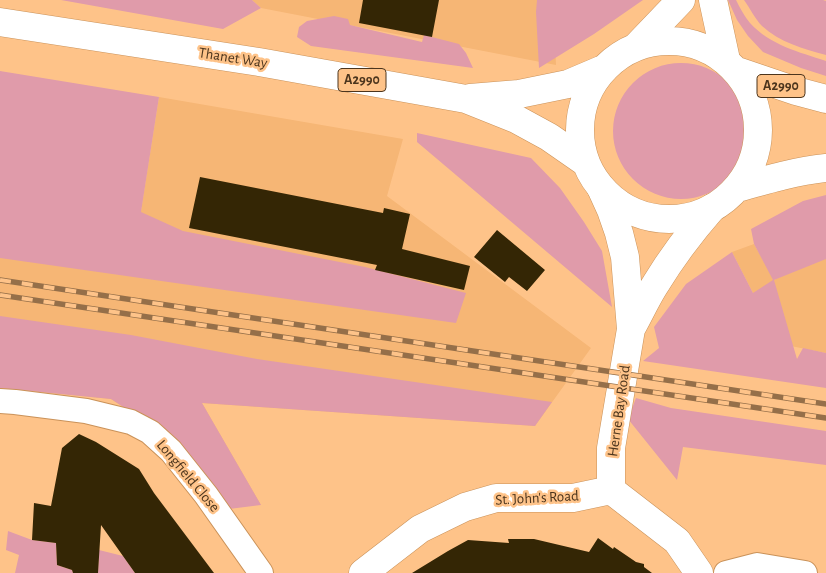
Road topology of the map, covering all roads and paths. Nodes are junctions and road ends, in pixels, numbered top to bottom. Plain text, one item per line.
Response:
1 (681, 0) edge
2 (714, 0) edge
3 (0, 22) edge
4 (638, 45) junction
5 (732, 65) junction
6 (601, 70) junction
7 (466, 99) junction
8 (826, 99) edge
9 (585, 162) junction
10 (826, 168) edge
11 (741, 186) junction
12 (601, 188) junction
13 (712, 208) junction
14 (631, 329) junction
15 (0, 401) edge
16 (611, 490) junction
17 (373, 570) edge
18 (261, 573) edge
19 (699, 573) edge
20 (726, 573) edge
21 (804, 573) edge

1 - 4 main road
2 - 5 main road
3 - 7 main road, Thanet Way / A2990
4 - 5 main road
4 - 6 main road
5 - 8 main road, A2990
5 - 11 main road
6 - 7 main road, Thanet Way / A2990
6 - 9 main road
7 - 9 main road, Thanet Way / A2990
9 - 12 main road
10 - 11 main road
11 - 13 main road
12 - 13 main road
12 - 14 main road, Herne Bay Road
13 - 14 main road, Herne Bay Road
14 - 16 main road, Herne Bay Road
15 - 18 street, Longfield Close
16 - 17 main road, St. John's Road
16 - 19 main road
20 - 21 street

